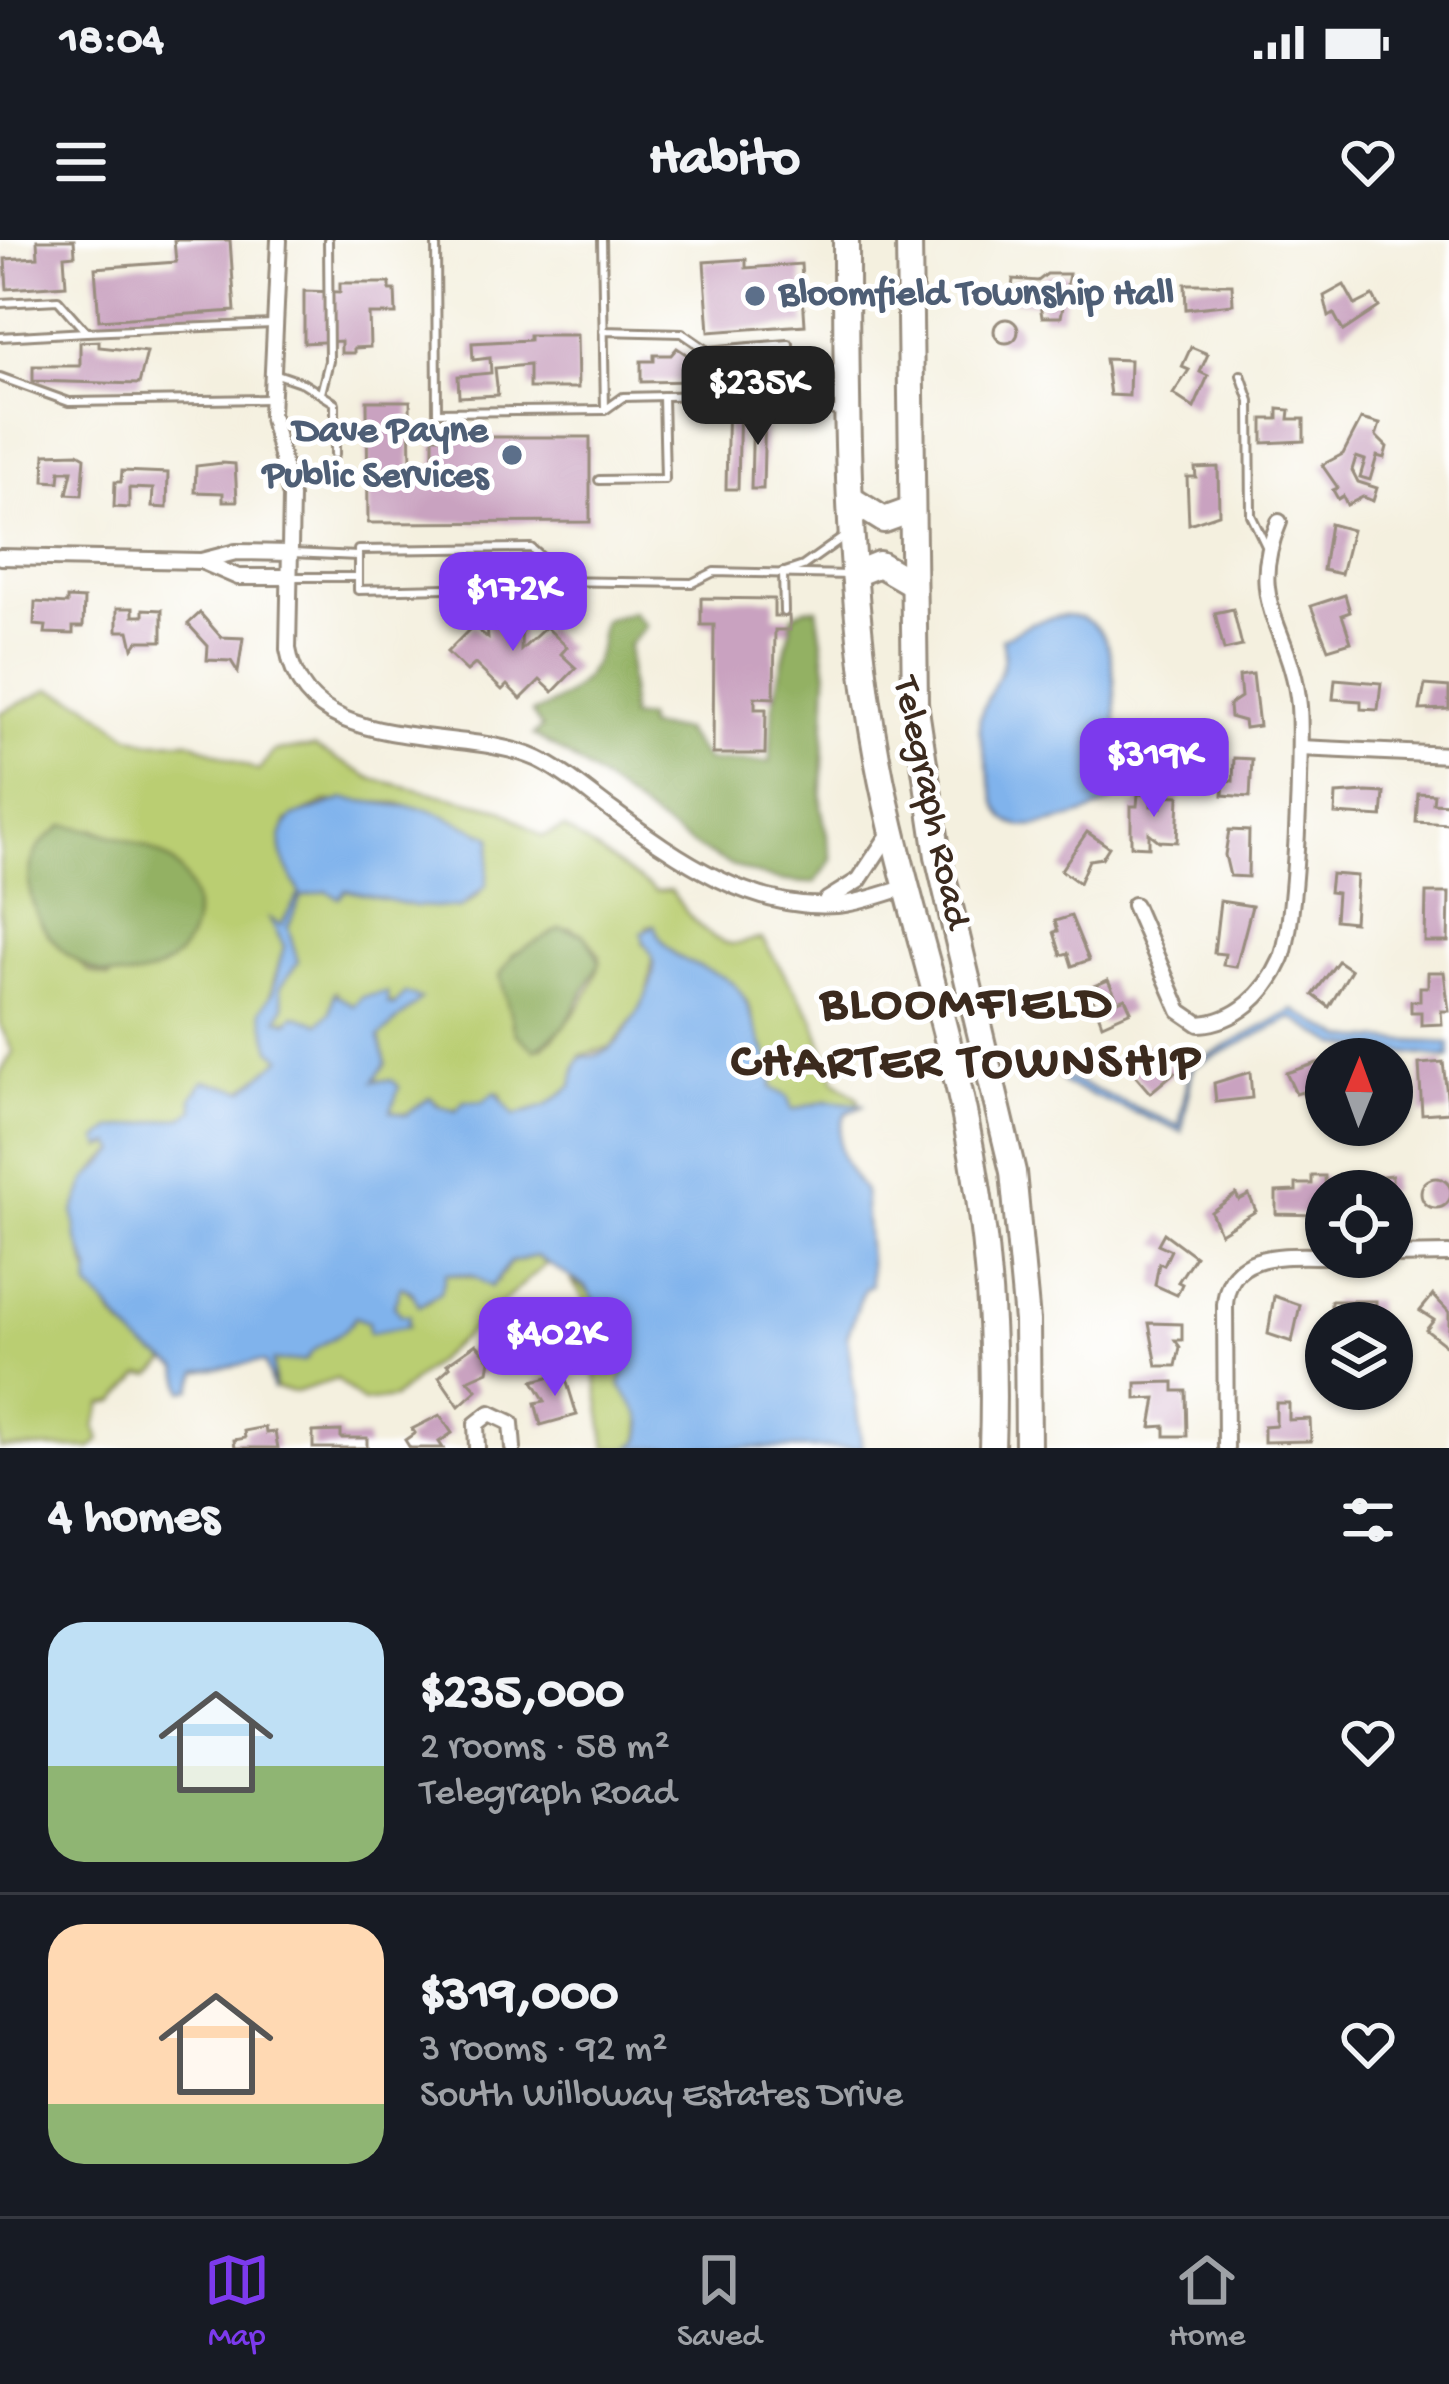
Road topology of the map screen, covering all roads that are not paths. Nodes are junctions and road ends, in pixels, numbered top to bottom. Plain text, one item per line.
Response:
1 (278, 240) edge
2 (328, 240) edge
3 (436, 240) edge
4 (602, 240) edge
5 (846, 240) edge
6 (909, 240) edge
7 (0, 303) edge
8 (277, 324) junction
9 (604, 331) junction
10 (86, 332) junction
11 (0, 337) edge
12 (750, 347) junction
13 (708, 351) junction
14 (846, 353) junction
15 (274, 374) junction
16 (1241, 374) dead end
17 (0, 377) edge
18 (321, 393) junction
19 (663, 396) junction
20 (784, 398) junction
21 (272, 399) junction
22 (605, 410) junction
23 (848, 419) junction
24 (334, 454) dead end
25 (599, 480) dead end
26 (852, 500) junction
27 (909, 512) junction
28 (1279, 522) dead end
29 (853, 530) junction
30 (1268, 549) junction
31 (290, 553) junction
32 (0, 556) edge
33 (358, 556) junction
34 (201, 561) junction
35 (783, 572) junction
36 (854, 574) junction
37 (290, 577) junction
38 (358, 577) junction
39 (548, 581) junction
40 (910, 582) junction
41 (464, 588) junction
42 (784, 612) dead end
43 (486, 619) dead end
44 (522, 619) dead end
45 (1300, 748) junction
46 (1449, 755) edge
47 (893, 828) junction
48 (908, 887) junction
49 (817, 903) junction
50 (1134, 905) dead end
51 (1449, 1254) edge
52 (1413, 1255) edge
53 (1305, 1257) edge
54 (477, 1448) edge
55 (513, 1448) edge
56 (992, 1448) edge
57 (1028, 1448) edge
58 (1226, 1448) edge

1 - 8 street
2 - 18 lane
3 - 22 lane
4 - 9 lane
5 - 14 highway, Telegraph Road
6 - 27 highway, Telegraph Road
7 - 10 lane
8 - 10 lane
8 - 15 street
9 - 13 lane
9 - 22 lane
10 - 11 lane
12 - 13 lane
12 - 20 lane
12 - 20 lane
13 - 19 lane
14 - 20 lane
14 - 23 highway, Telegraph Road
15 - 18 lane
15 - 21 street
16 - 30 lane
17 - 21 lane
18 - 24 lane
19 - 22 lane
19 - 25 lane
20 - 23 lane
21 - 31 street
23 - 26 highway, Telegraph Road
26 - 27 highway
26 - 29 highway, Telegraph Road
27 - 40 highway, Telegraph Road
28 - 30 street
29 - 35 lane
29 - 36 highway, Telegraph Road
30 - 45 street
31 - 33 lane
31 - 34 street
31 - 37 street
32 - 34 street
33 - 38 lane
33 - 39 lane
34 - 37 street
35 - 36 lane
35 - 39 lane
35 - 42 lane
36 - 40 highway
36 - 47 highway, Telegraph Road
37 - 38 lane
37 - 49 street
38 - 41 lane
39 - 41 lane
39 - 44 lane
40 - 57 highway, Telegraph Road
41 - 43 lane
45 - 46 street
45 - 50 street
47 - 48 highway, Telegraph Road
47 - 49 street
48 - 49 street
48 - 56 highway, Telegraph Road
51 - 52 street
53 - 58 street
54 - 55 street

